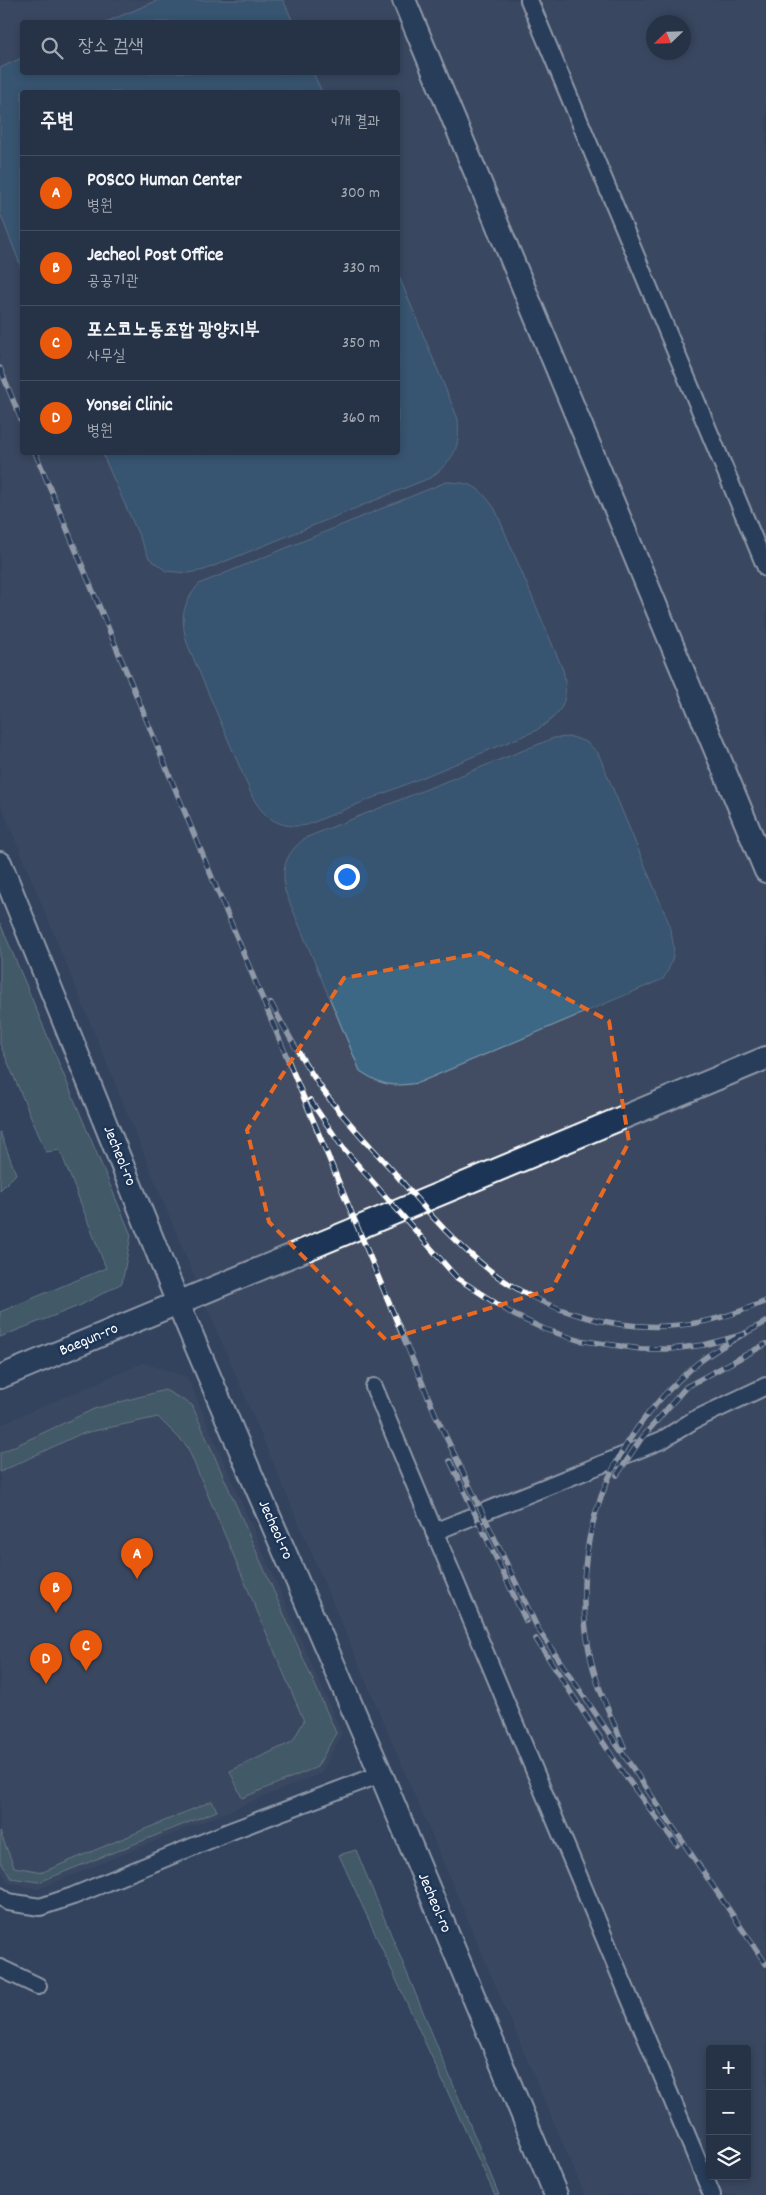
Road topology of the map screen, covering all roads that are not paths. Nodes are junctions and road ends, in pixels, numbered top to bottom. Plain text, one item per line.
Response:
1 (404, 0) edge
2 (529, 0) edge
3 (766, 568) edge
4 (0, 863) edge
5 (766, 872) edge
6 (766, 1058) edge
7 (178, 1303) junction
8 (0, 1377) edge
9 (766, 1386) edge
10 (374, 1387) dead end
11 (434, 1532) junction
12 (381, 1774) junction
13 (0, 1896) edge
14 (0, 1968) edge
15 (38, 1986) dead end
16 (556, 2195) edge
17 (712, 2195) edge

1 - 5 main road
2 - 3 street
4 - 7 main road, Jecheol-ro
6 - 7 main road, Baegun-ro
7 - 8 main road, Baegun-ro
7 - 12 main road, Jecheol-ro
9 - 11 street
10 - 11 street
11 - 17 street
12 - 13 street
12 - 16 main road, Jecheol-ro
14 - 15 street

